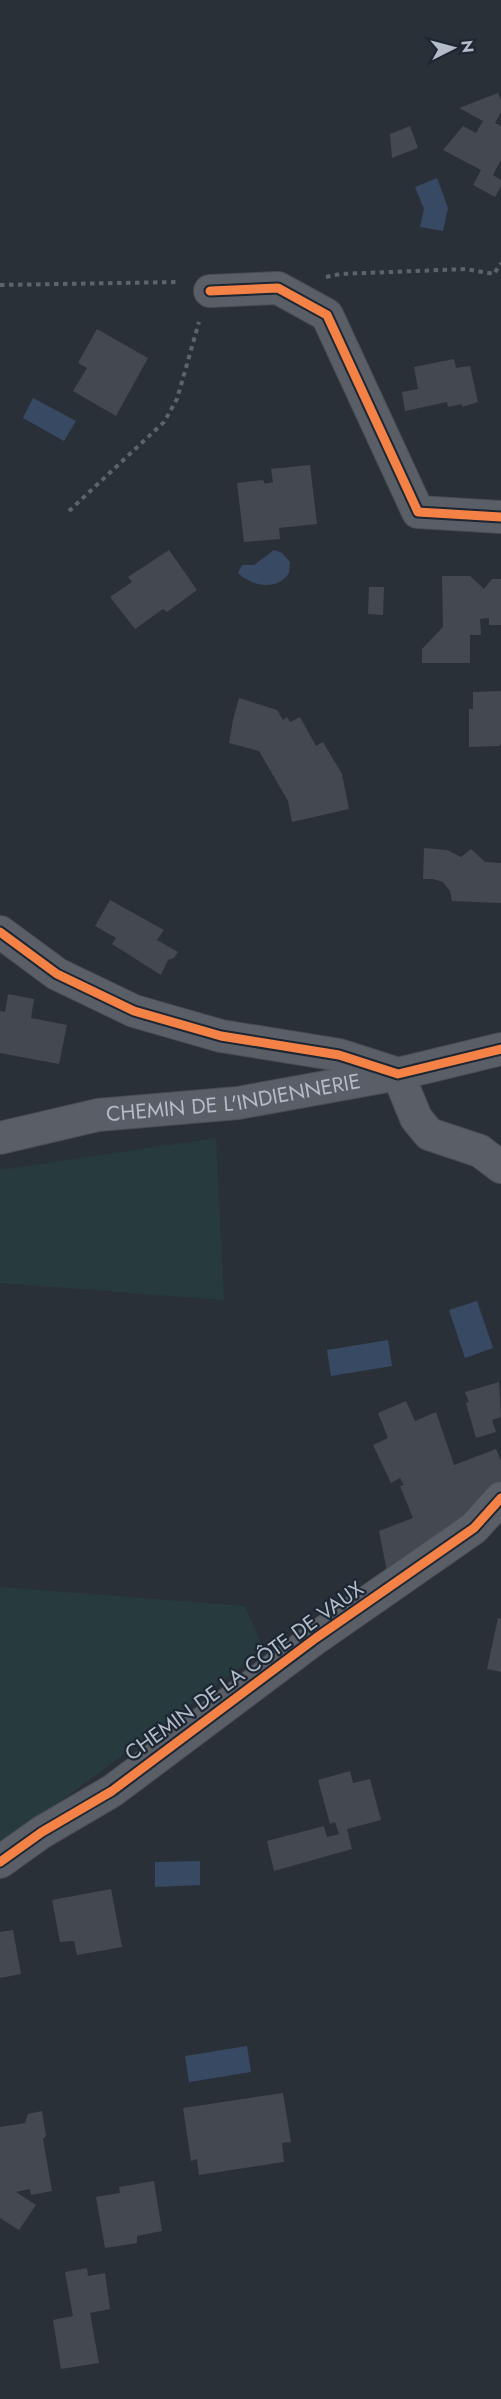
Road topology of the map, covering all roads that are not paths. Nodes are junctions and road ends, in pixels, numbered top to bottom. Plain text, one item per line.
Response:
1 (210, 291) road end
2 (501, 516) edge
3 (0, 932) edge
4 (501, 1049) edge
5 (399, 1074) junction
6 (0, 1138) edge
7 (501, 1167) edge
8 (501, 1498) edge
9 (0, 1862) edge

1 - 2 street
3 - 5 street
4 - 5 street, CHEMIN DE L'INDIENNERIE
5 - 6 street, CHEMIN DE L'INDIENNERIE
5 - 7 street
8 - 9 street, CHEMIN DE LA CÔTE DE VAUX

